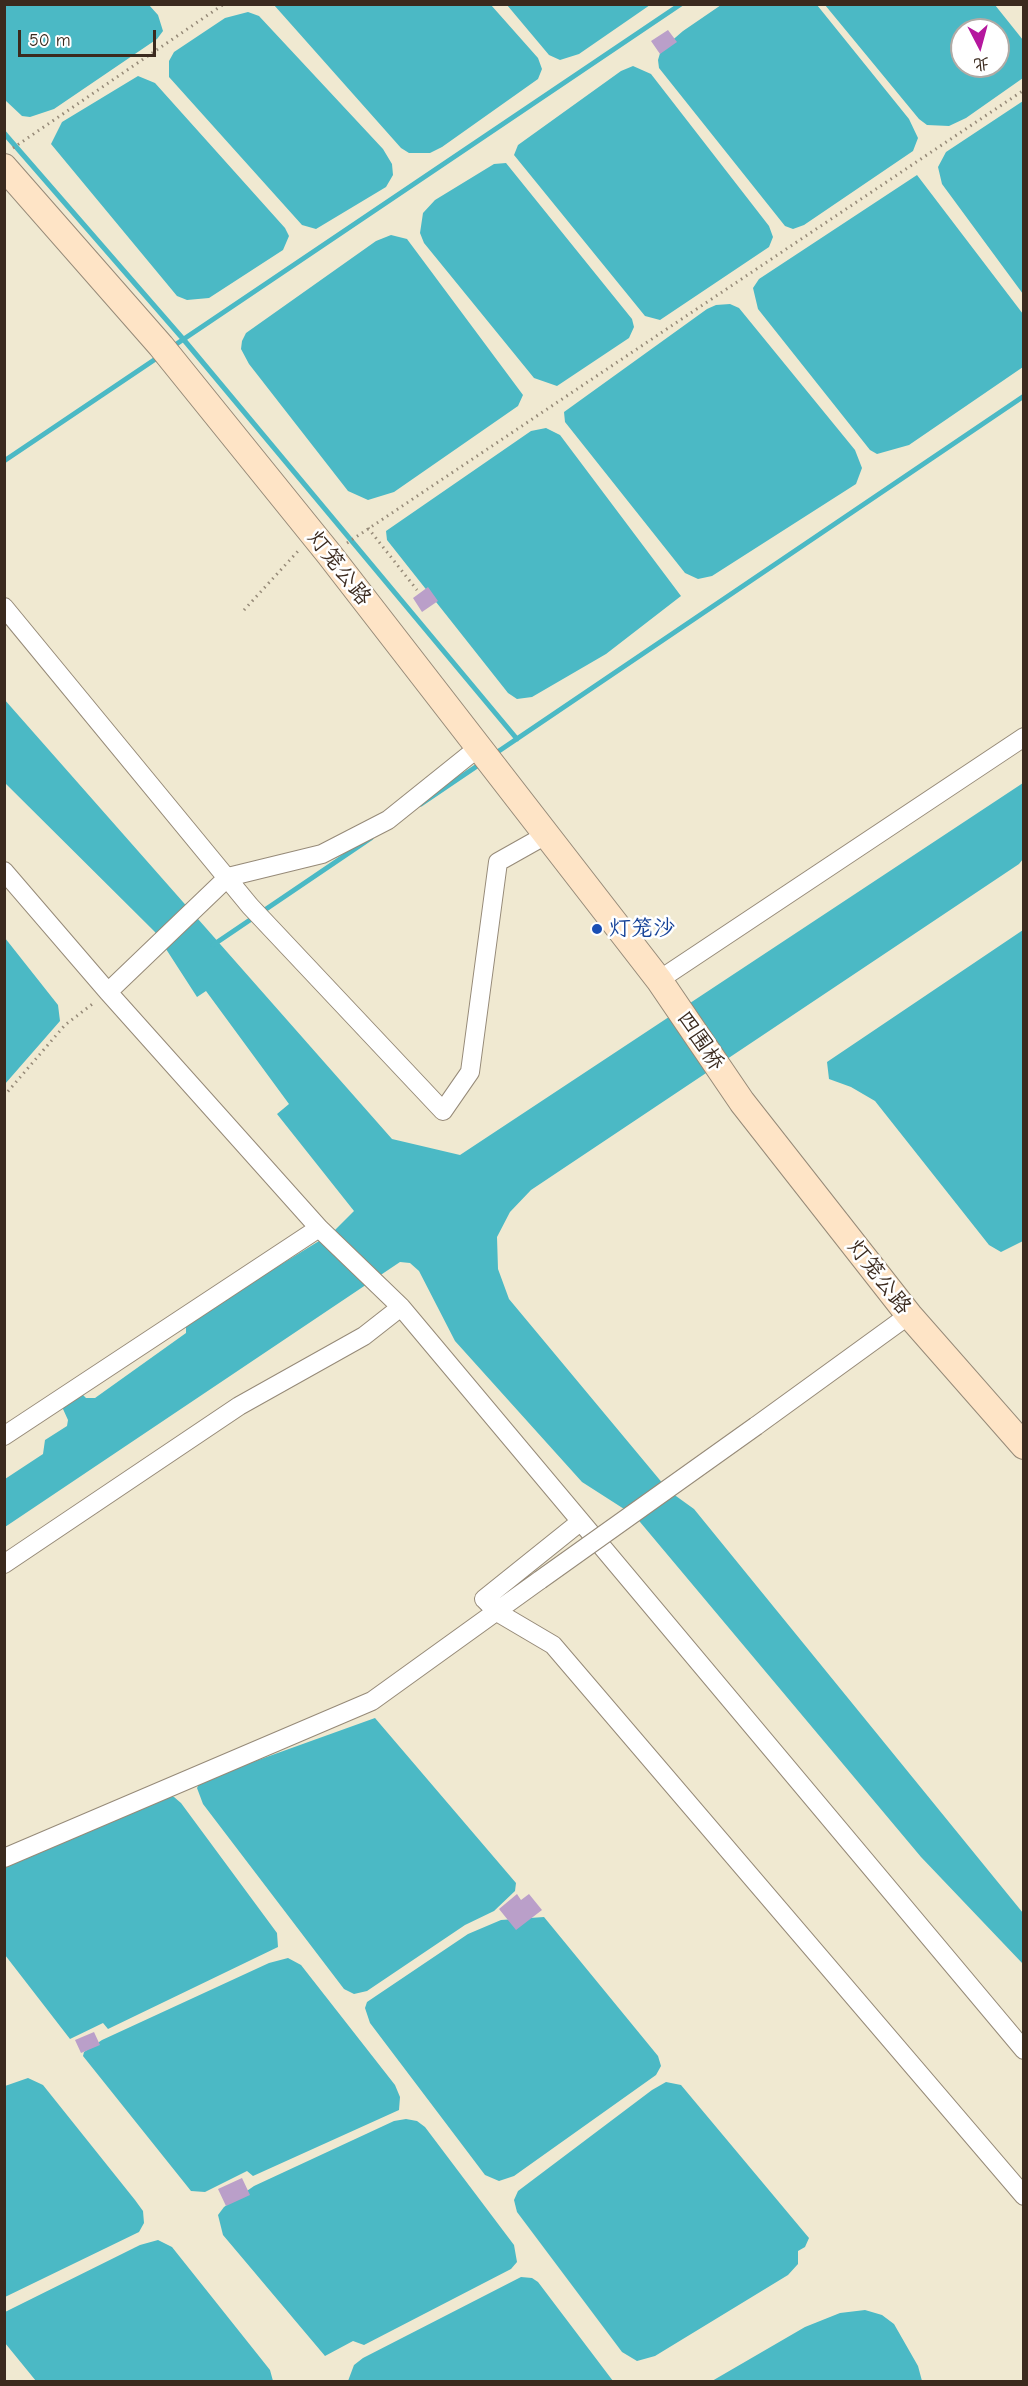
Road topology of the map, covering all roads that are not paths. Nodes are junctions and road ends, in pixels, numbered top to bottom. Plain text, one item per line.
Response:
1 (4, 167) edge
2 (4, 607) edge
3 (1023, 737) edge
4 (484, 752) junction
5 (546, 835) junction
6 (4, 871) edge
7 (228, 877) junction
8 (659, 980) junction
9 (108, 992) junction
10 (742, 1102) joint
11 (319, 1228) junction
12 (401, 1308) junction
13 (909, 1315) junction
14 (4, 1436) edge
15 (1023, 1446) edge
16 (580, 1522) junction
17 (4, 1564) edge
18 (497, 1612) junction
19 (4, 1858) edge
20 (1023, 2050) edge
21 (1023, 2196) edge

1 - 4 street, 灯笼公路
2 - 7 street
3 - 8 street
4 - 5 street, 灯笼公路
4 - 7 street
5 - 7 street
5 - 8 street, 灯笼公路
6 - 9 street
7 - 9 street
8 - 10 street, 四围桥
9 - 11 street
10 - 13 street, 灯笼公路
11 - 12 street
11 - 14 street
12 - 16 street
12 - 17 street
13 - 15 street, 灯笼公路
13 - 18 street, bridge
16 - 18 street
16 - 20 street
18 - 19 street
18 - 21 street

